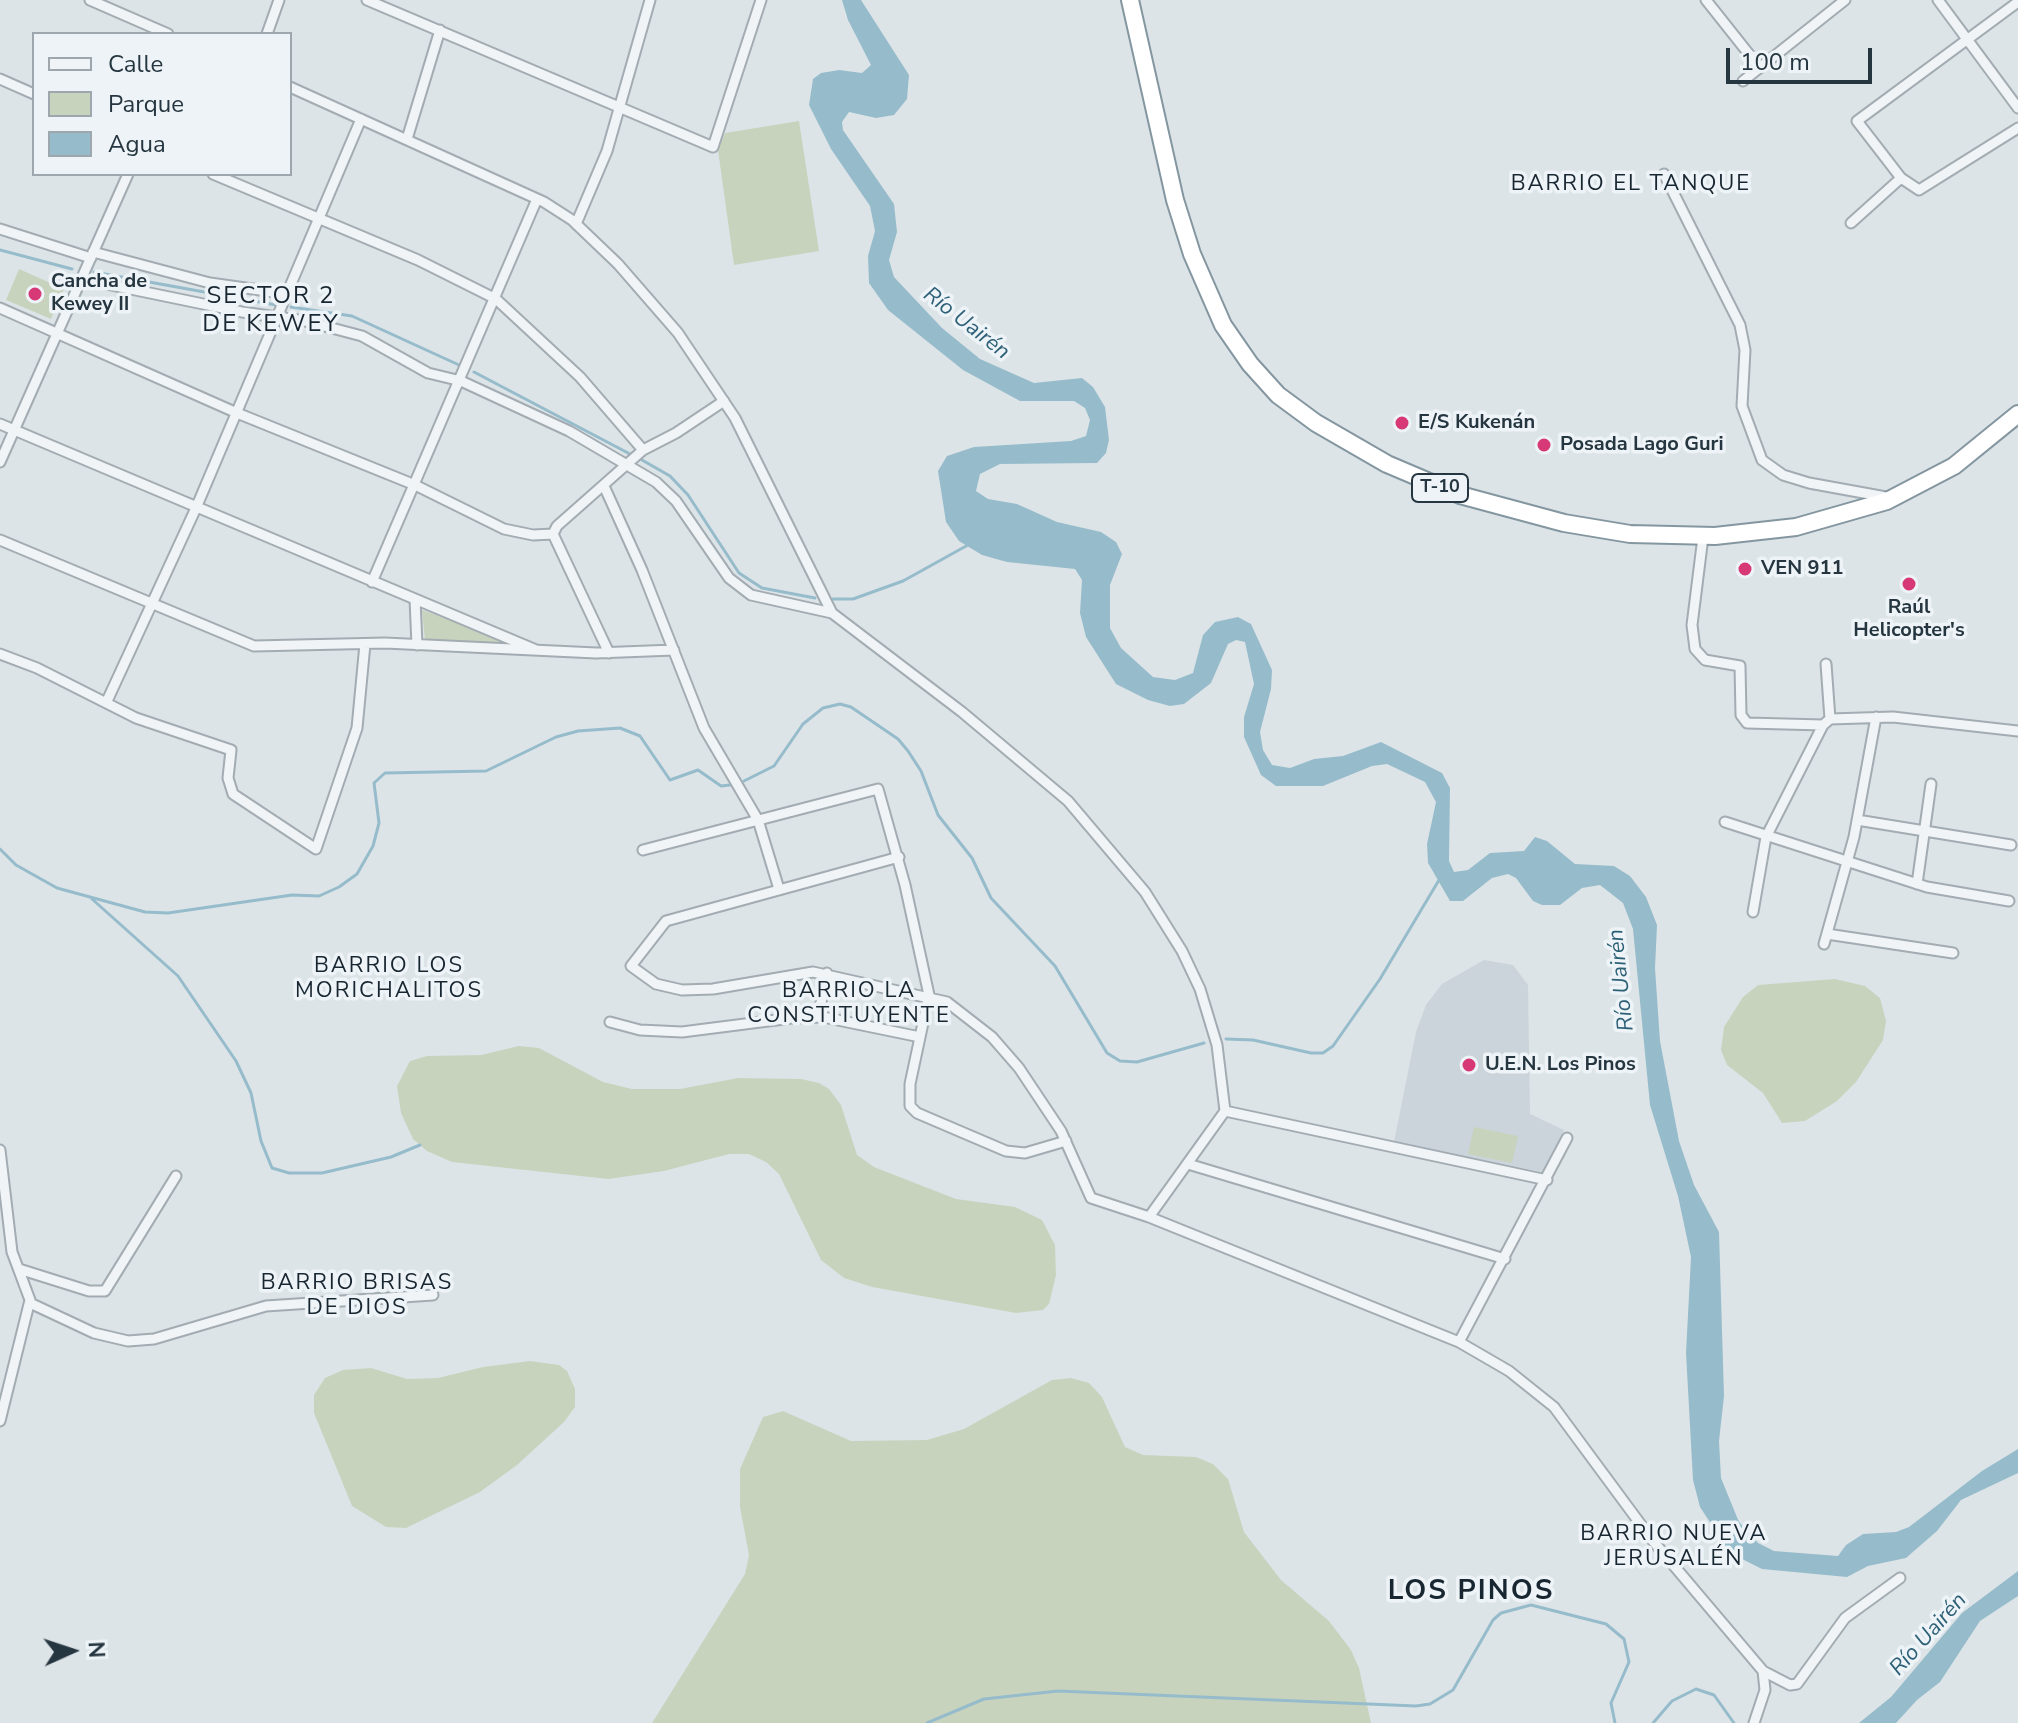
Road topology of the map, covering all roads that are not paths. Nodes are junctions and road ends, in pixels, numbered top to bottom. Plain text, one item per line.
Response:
1 (90, 0) edge
2 (279, 0) edge
3 (367, 0) edge
4 (650, 0) edge
5 (761, 0) edge
6 (1130, 0) edge
7 (1706, 0) edge
8 (1845, 0) edge
9 (1938, 0) edge
10 (2018, 2) edge
11 (440, 30) junction
12 (163, 32) edge
13 (268, 32) edge
14 (1966, 38) junction
15 (1760, 68) junction
16 (0, 79) edge
17 (1743, 81) dead end
18 (292, 88) edge
19 (32, 93) edge
20 (621, 107) junction
21 (2018, 108) edge
22 (361, 119) junction
23 (2018, 128) edge
24 (407, 139) junction
25 (1664, 174) dead end
26 (127, 176) edge
27 (218, 176) edge
28 (1901, 178) junction
29 (537, 199) junction
30 (320, 217) junction
31 (1851, 223) dead end
32 (576, 224) junction
33 (0, 229) edge
34 (92, 255) junction
35 (82, 279) junction
36 (288, 294) junction
37 (496, 299) junction
38 (0, 308) edge
39 (278, 318) junction
40 (57, 334) junction
41 (461, 381) junction
42 (724, 401) junction
43 (237, 413) junction
44 (2018, 414) edge
45 (0, 424) edge
46 (13, 430) junction
47 (643, 450) junction
48 (0, 462) edge
49 (627, 465) junction
50 (415, 485) junction
51 (604, 486) junction
52 (1896, 497) junction
53 (196, 508) junction
54 (553, 534) junction
55 (1703, 537) junction
56 (0, 540) edge
57 (372, 582) junction
58 (415, 599) junction
59 (153, 603) junction
60 (832, 613) junction
61 (365, 644) junction
62 (417, 645) junction
63 (674, 650) junction
64 (539, 652) junction
65 (609, 653) junction
66 (0, 654) edge
67 (1826, 664) dead end
68 (107, 701) junction
69 (1876, 717) junction
70 (1827, 722) junction
71 (2018, 731) edge
72 (1931, 784) dead end
73 (758, 820) junction
74 (1857, 820) junction
75 (1725, 822) dead end
76 (1924, 830) junction
77 (1767, 834) junction
78 (2011, 845) dead end
79 (643, 850) dead end
80 (899, 857) junction
81 (1848, 862) junction
82 (1917, 884) junction
83 (779, 889) junction
84 (2009, 901) dead end
85 (1753, 912) dead end
86 (1953, 953) dead end
87 (827, 973) junction
88 (929, 995) junction
89 (818, 1017) junction
90 (610, 1022) dead end
91 (920, 1037) junction
92 (1225, 1111) junction
93 (1567, 1138) dead end
94 (1066, 1141) junction
95 (0, 1150) edge
96 (1188, 1164) junction
97 (176, 1176) dead end
98 (1547, 1180) junction
99 (1149, 1217) junction
100 (1505, 1259) junction
101 (19, 1269) junction
102 (433, 1295) dead end
103 (30, 1303) junction
104 (1459, 1342) junction
105 (0, 1421) edge
106 (1900, 1578) dead end
107 (1763, 1671) junction
108 (1754, 1723) edge

1 - 12 street
2 - 13 street
3 - 11 street
4 - 20 street
5 - 20 street
6 - 55 highway, T-10
7 - 15 street
8 - 15 street
9 - 14 street
10 - 14 street
11 - 20 street
11 - 24 street
14 - 21 street
14 - 28 street
15 - 17 street
16 - 19 street
18 - 22 street
20 - 32 street
22 - 24 street
22 - 30 street
23 - 28 street
24 - 29 street
25 - 52 street
26 - 34 street
27 - 30 street
28 - 31 street
29 - 32 street
29 - 37 street
30 - 36 street
30 - 37 street
32 - 42 street
33 - 34 street
34 - 35 street
34 - 36 street
35 - 39 street
35 - 40 street
36 - 39 street
37 - 41 street
37 - 47 street
38 - 40 street
39 - 41 street
39 - 43 street
40 - 43 street
40 - 46 street
41 - 49 street
41 - 50 street
42 - 47 street
42 - 60 street
43 - 50 street
43 - 53 street
44 - 52 highway, T-10
45 - 46 street
46 - 48 street
46 - 53 street
47 - 49 street
49 - 51 street
49 - 60 street
50 - 54 street
50 - 57 street
51 - 54 street
51 - 63 street
52 - 55 highway, T-10
53 - 57 street
53 - 59 street
54 - 65 street
55 - 70 street
56 - 59 street
57 - 58 street
58 - 62 street
58 - 64 street
59 - 61 street
59 - 68 street
60 - 92 street
61 - 62 street
61 - 68 street
62 - 64 street
63 - 65 street
63 - 73 street
64 - 65 street
66 - 68 street
67 - 70 street
69 - 70 street
69 - 71 street
69 - 74 street
70 - 77 street
72 - 76 street
73 - 79 street
73 - 80 street
73 - 83 street
74 - 76 street
74 - 81 street
75 - 77 street
76 - 78 street
76 - 82 street
77 - 81 street
77 - 85 street
80 - 83 street
80 - 88 street
81 - 82 street
81 - 86 street
82 - 84 street
83 - 87 street
87 - 88 street
87 - 89 street
88 - 91 street
88 - 94 street
89 - 90 street
89 - 91 street
91 - 94 street
92 - 96 street
92 - 98 street
93 - 98 street
94 - 99 street
95 - 101 street
96 - 99 street
96 - 100 street
97 - 101 street
98 - 100 street
99 - 104 street
100 - 104 street
101 - 103 street
102 - 103 street
103 - 105 street
104 - 107 street
106 - 107 street
107 - 108 street

